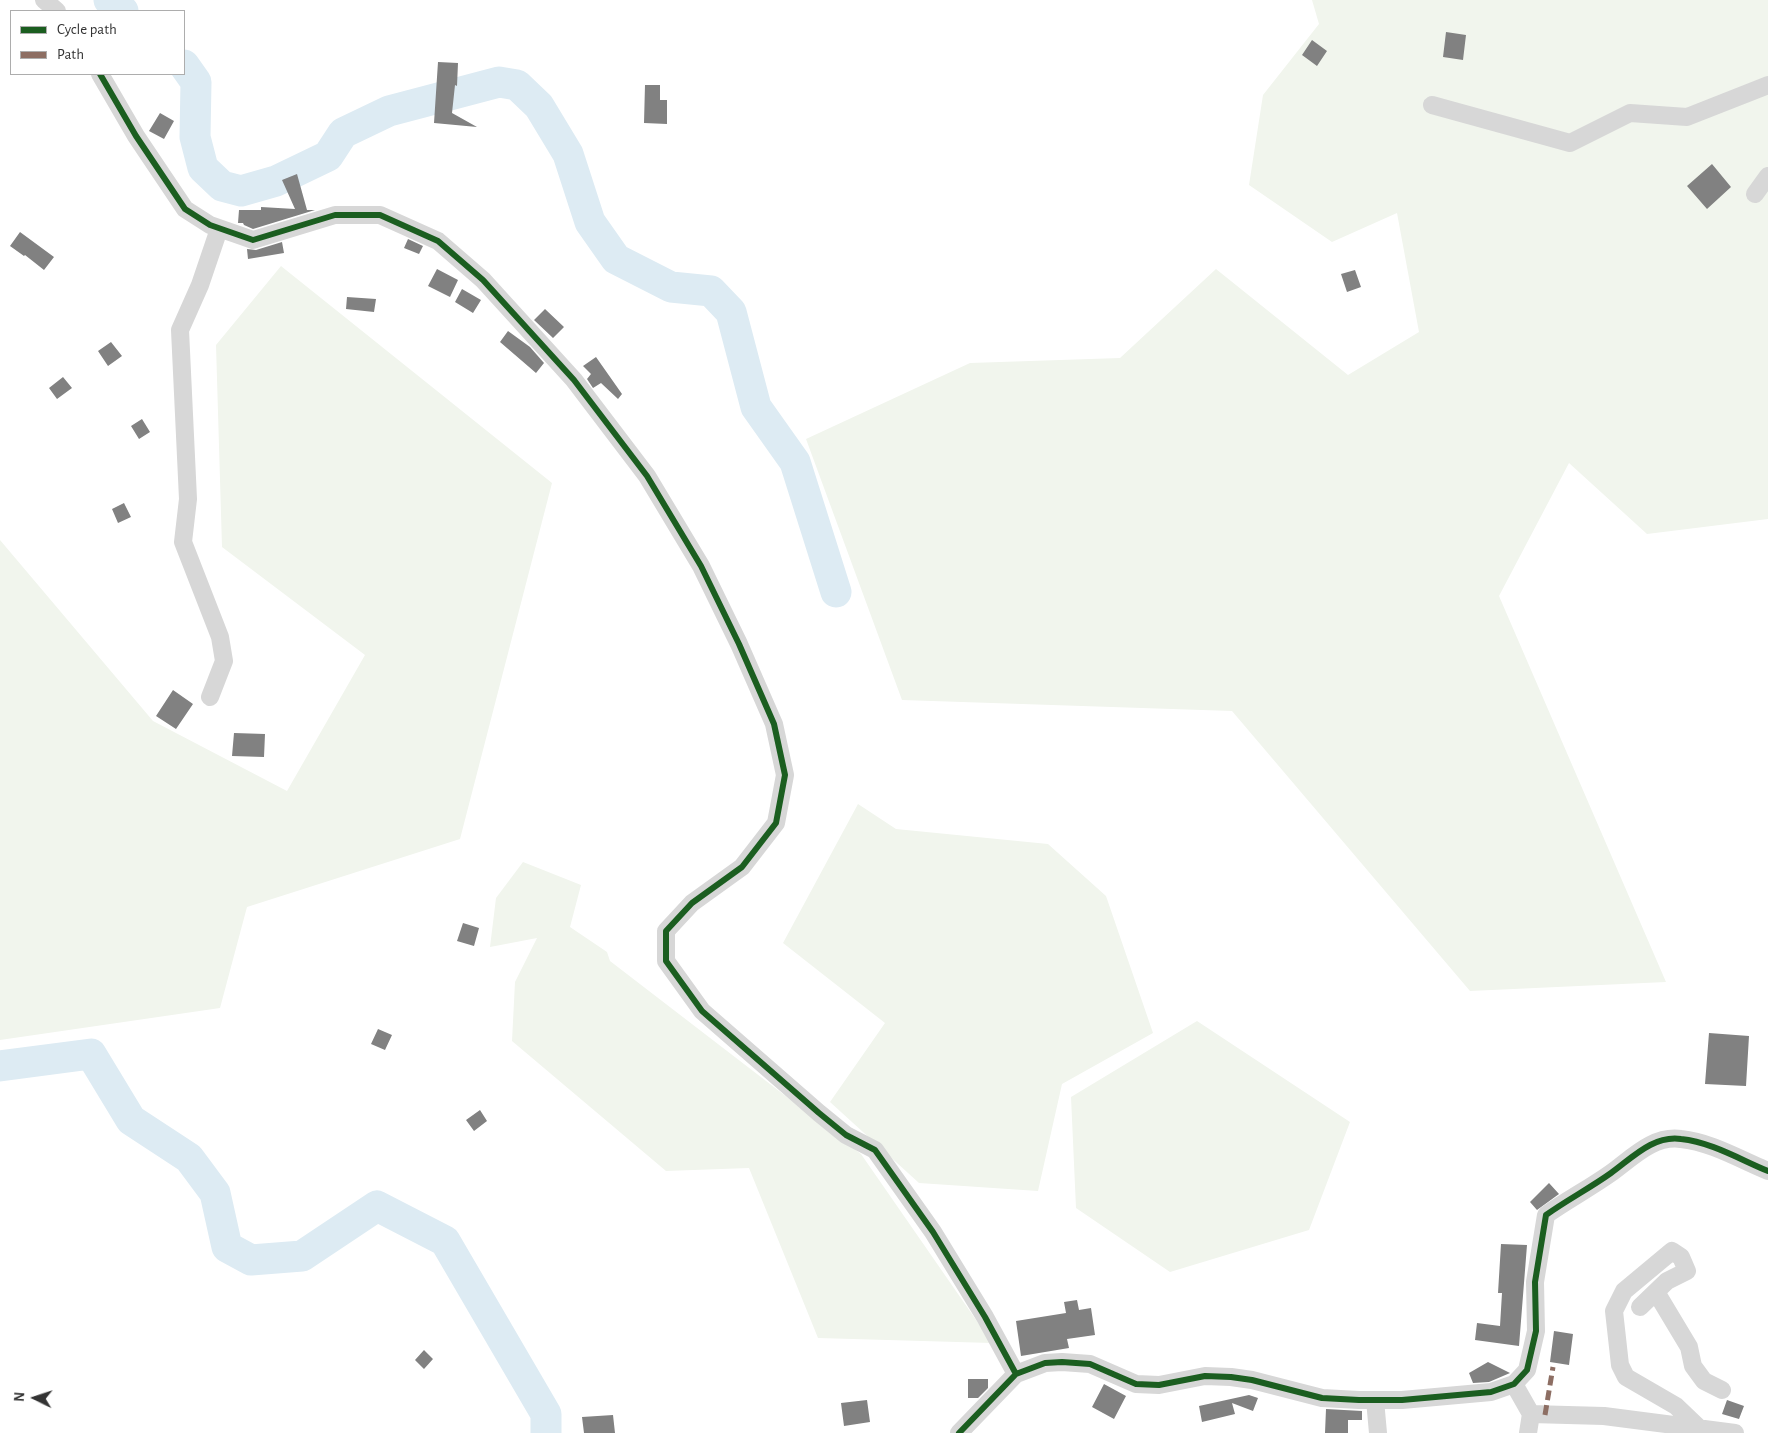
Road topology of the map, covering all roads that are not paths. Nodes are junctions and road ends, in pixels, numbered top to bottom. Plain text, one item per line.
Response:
1 (44, 0) edge
2 (56, 10) edge
3 (101, 75) edge
4 (1768, 85) edge
5 (1432, 105) dead end
6 (1768, 176) edge
7 (1755, 194) dead end
8 (220, 228) junction
9 (210, 697) dead end
10 (1768, 1171) edge
11 (1656, 1292) junction
12 (1640, 1307) dead end
13 (1016, 1374) junction
14 (1514, 1384) junction
15 (1722, 1390) dead end
16 (1375, 1400) junction
17 (1532, 1414) junction
18 (1698, 1427) junction
19 (959, 1433) edge
20 (1378, 1433) edge
21 (1528, 1433) edge
22 (1735, 1433) edge

1 - 2 street
3 - 8 street
4 - 5 street
6 - 7 street
8 - 9 street
8 - 13 street
10 - 14 street
11 - 12 street
11 - 15 street
11 - 18 street
13 - 16 street
13 - 19 street
14 - 16 street
14 - 17 street
16 - 20 street
17 - 18 street
17 - 21 street
18 - 22 street

